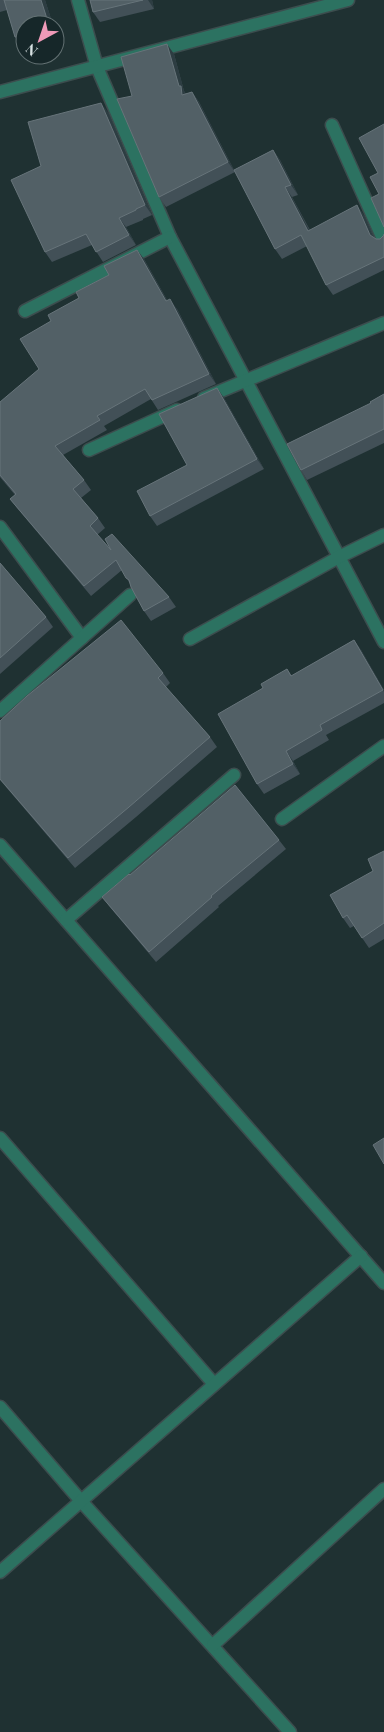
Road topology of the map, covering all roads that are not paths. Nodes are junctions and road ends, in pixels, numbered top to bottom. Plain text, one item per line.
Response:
1 (78, 0) edge
2 (348, 0) edge
3 (97, 66) junction
4 (0, 92) edge
5 (332, 125) dead end
6 (170, 237) junction
7 (384, 241) edge
8 (25, 311) dead end
9 (384, 323) edge
10 (246, 379) junction
11 (89, 450) dead end
12 (0, 527) edge
13 (384, 534) edge
14 (339, 557) junction
15 (130, 595) edge
16 (82, 638) junction
17 (190, 639) dead end
18 (384, 642) edge
19 (0, 711) edge
20 (384, 746) edge
21 (234, 775) dead end
22 (282, 819) dead end
23 (0, 844) edge
24 (66, 920) junction
25 (0, 1138) edge
26 (361, 1256) junction
27 (384, 1283) edge
28 (214, 1384) junction
29 (0, 1407) edge
30 (384, 1488) edge
31 (81, 1501) junction
32 (0, 1572) edge
33 (213, 1645) junction
34 (290, 1732) edge

1 - 3 street
2 - 3 street
3 - 4 street
3 - 6 street
5 - 7 street
6 - 8 street
6 - 10 street
9 - 10 street
10 - 11 street
10 - 14 street
12 - 16 street
13 - 14 street
14 - 17 street
14 - 18 street
15 - 16 street
16 - 19 street
20 - 22 street
21 - 24 street
23 - 24 street
24 - 26 street
25 - 28 street
26 - 27 street
26 - 28 street
28 - 31 street
29 - 31 street
30 - 33 street
31 - 32 street
31 - 33 street
33 - 34 street

